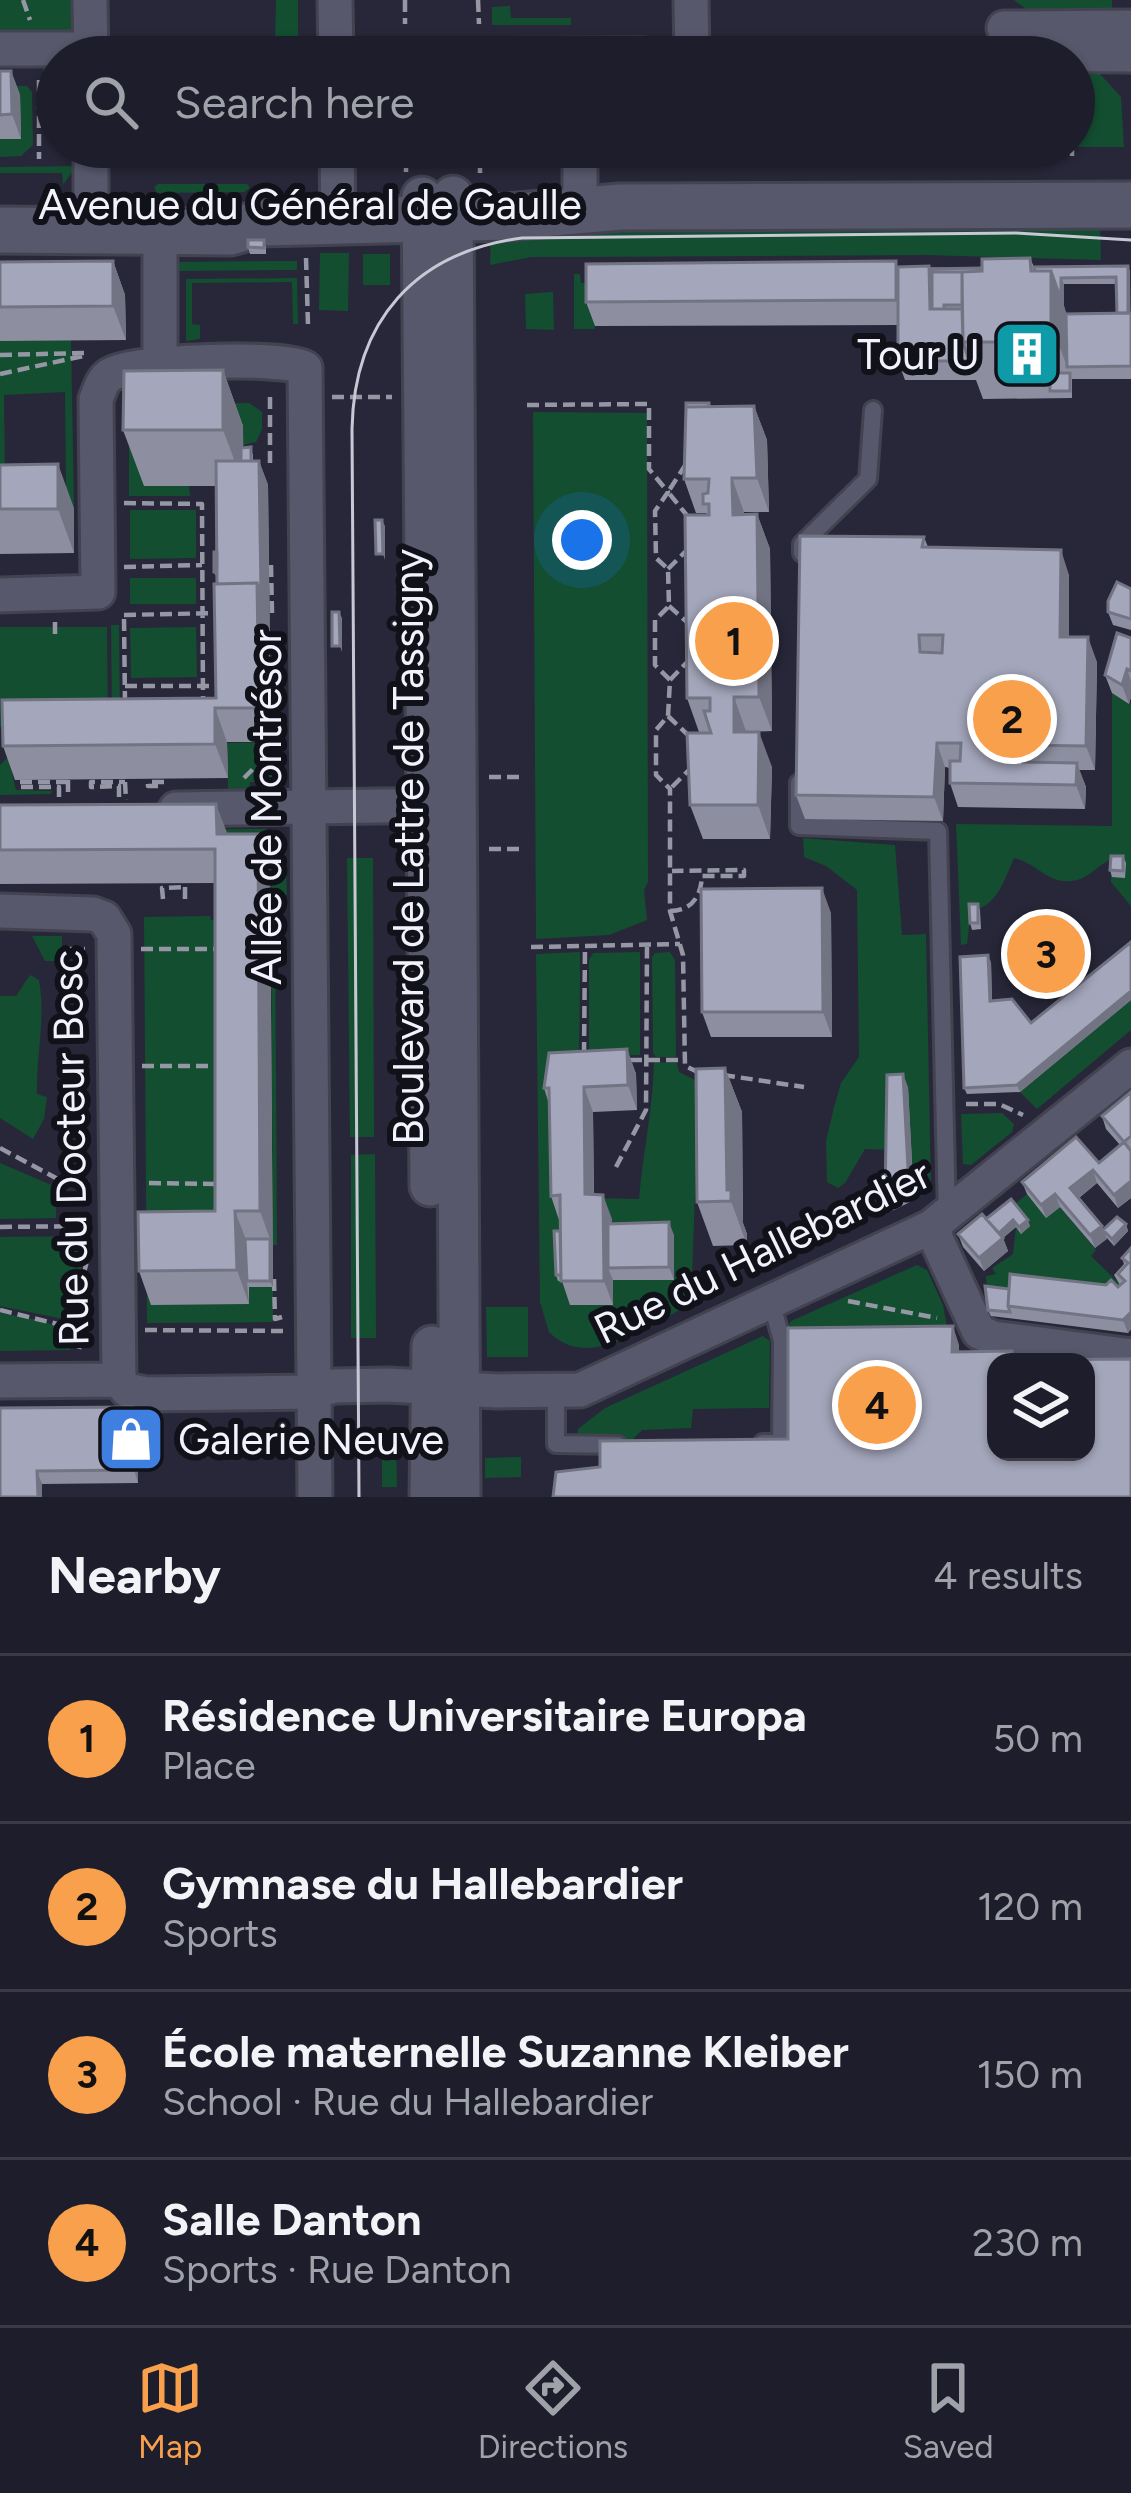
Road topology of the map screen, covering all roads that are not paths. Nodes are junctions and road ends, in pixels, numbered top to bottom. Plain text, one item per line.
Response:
1 (90, 0) edge
2 (335, 0) edge
3 (691, 0) edge
4 (1131, 26) edge
5 (1004, 28) edge
6 (91, 36) edge
7 (336, 36) edge
8 (699, 36) edge
9 (1042, 36) edge
10 (1095, 47) edge
11 (0, 50) edge
12 (36, 51) edge
13 (1131, 55) edge
14 (91, 168) edge
15 (337, 168) edge
16 (588, 168) edge
17 (440, 196) junction
18 (600, 202) junction
19 (1131, 205) edge
20 (0, 206) edge
21 (338, 210) junction
22 (91, 217) junction
23 (0, 230) edge
24 (160, 231) junction
25 (160, 364) junction
26 (873, 410) dead end
27 (802, 567) edge
28 (0, 595) edge
29 (800, 756) edge
30 (455, 796) junction
31 (131, 802) edge
32 (311, 808) junction
33 (0, 911) edge
34 (1131, 1066) edge
35 (939, 1222) junction
36 (771, 1301) junction
37 (782, 1341) junction
38 (806, 1341) edge
39 (1131, 1356) edge
40 (119, 1380) junction
41 (0, 1381) edge
42 (446, 1389) junction
43 (314, 1392) junction
44 (556, 1392) junction
45 (738, 1443) edge
46 (629, 1444) edge
47 (315, 1497) edge
48 (430, 1497) edge
49 (460, 1497) edge

1 - 6 street
2 - 7 street
3 - 8 street
4 - 5 street
5 - 9 street
10 - 13 street
11 - 12 street
14 - 22 street
15 - 21 street
16 - 18 street
17 - 18 main road, Avenue du Général de Gaulle
17 - 21 main road, Avenue du Général de Gaulle
17 - 30 street, Boulevard de Lattre de Tassigny
18 - 19 main road, Avenue du Général de Gaulle
20 - 22 main road, Avenue du Général de Gaulle
21 - 22 main road, Avenue du Général de Gaulle
21 - 24 main road, Avenue du Général de Gaulle
22 - 23 main road, Avenue du Général de Gaulle
22 - 24 main road, Avenue du Général de Gaulle
24 - 25 street
25 - 28 street
25 - 32 street, Allée de Montrésor
26 - 27 lane
29 - 35 lane
30 - 32 street
30 - 42 street, Boulevard de Lattre de Tassigny
31 - 32 street
32 - 43 street, Allée de Montrésor
33 - 40 street, Rue du Docteur Bosc
34 - 35 street, Rue du Hallebardier
35 - 36 street, Rue du Hallebardier
35 - 39 street
36 - 37 lane
36 - 44 street, Rue du Hallebardier
37 - 38 lane
37 - 45 lane
40 - 41 street, Rue du Hallebardier
40 - 43 street, Rue du Hallebardier
42 - 43 street, Rue du Hallebardier
42 - 44 street, Rue du Hallebardier
42 - 48 street, Boulevard de Lattre de Tassigny
42 - 49 street, Boulevard de Lattre de Tassigny
43 - 47 street, Allée de Montrésor
44 - 46 lane

